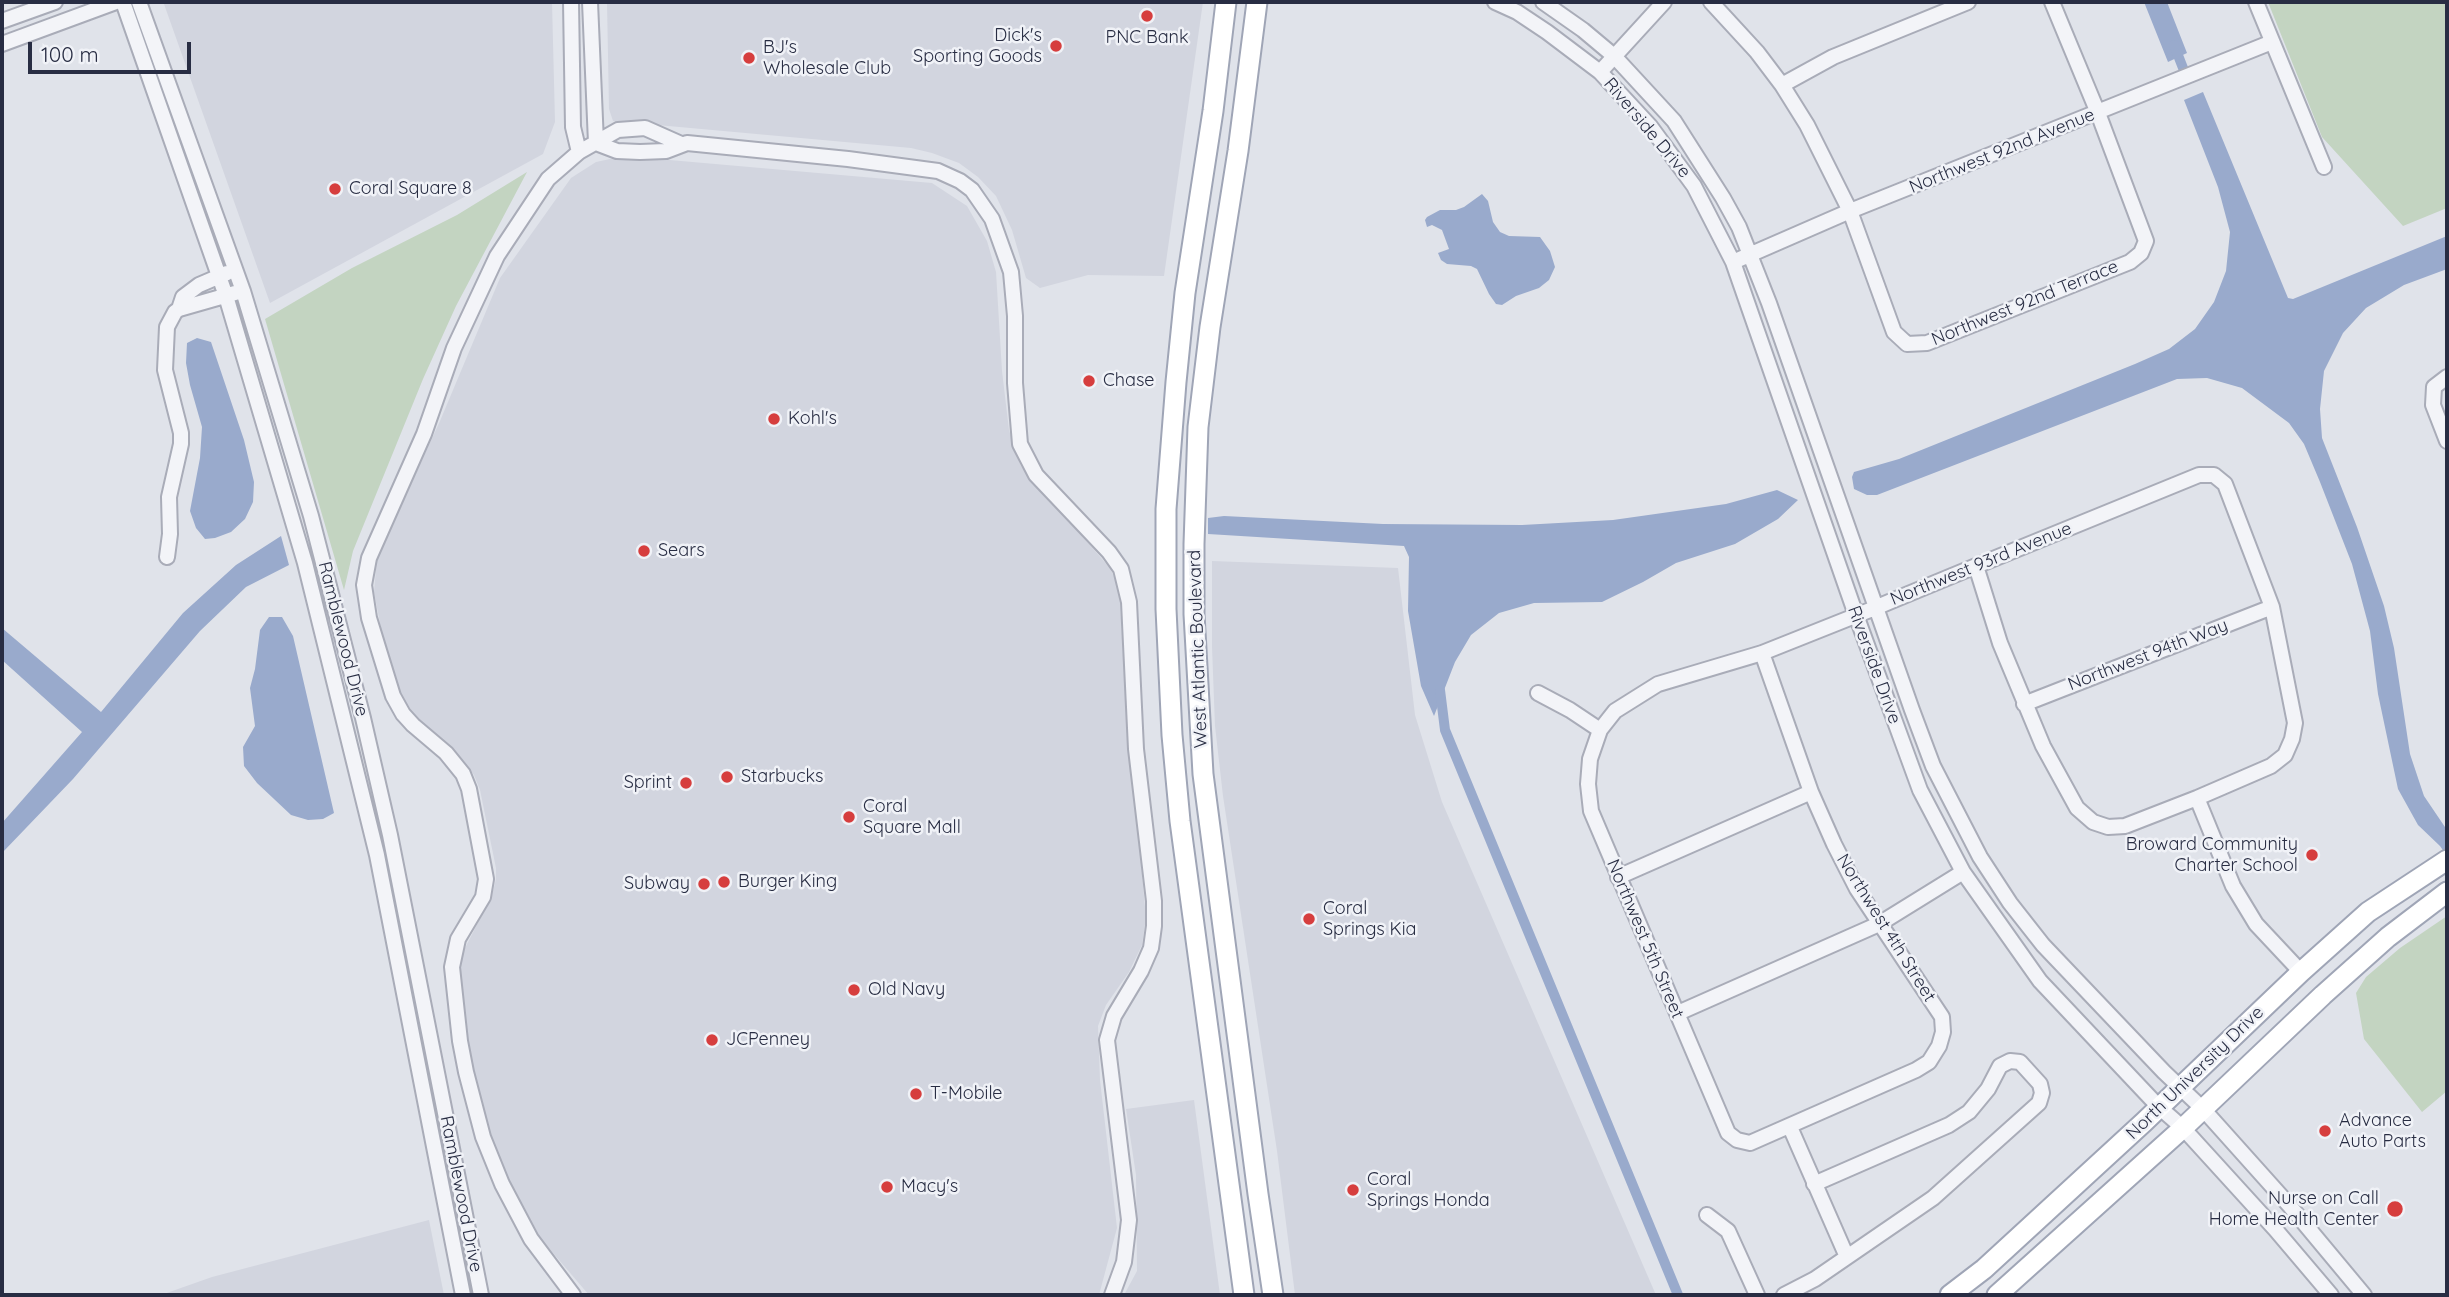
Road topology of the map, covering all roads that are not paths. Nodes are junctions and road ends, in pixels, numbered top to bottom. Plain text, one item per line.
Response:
1 (55, 2) edge
2 (116, 2) edge
3 (123, 2) edge
4 (139, 2) edge
5 (571, 2) edge
6 (590, 2) edge
7 (1226, 2) edge
8 (1257, 2) edge
9 (1495, 2) edge
10 (1543, 2) edge
11 (1664, 2) edge
12 (1711, 2) edge
13 (1968, 2) edge
14 (2052, 2) edge
15 (2256, 2) edge
16 (2, 21) edge
17 (2272, 42) junction
18 (2, 44) edge
19 (1614, 56) junction
20 (1600, 72) junction
21 (1782, 85) junction
22 (2098, 113) junction
23 (596, 143) junction
24 (681, 144) junction
25 (579, 152) junction
26 (2323, 167) dead end
27 (1850, 211) junction
28 (1751, 253) junction
29 (1733, 262) junction
30 (236, 270) junction
31 (219, 276) junction
32 (243, 291) junction
33 (226, 296) junction
34 (179, 309) junction
35 (2447, 377) edge
36 (2447, 441) edge
37 (166, 557) dead end
38 (1976, 566) junction
39 (2272, 607) junction
40 (1875, 608) junction
41 (1856, 615) junction
42 (1762, 653) junction
43 (1538, 693) dead end
44 (2025, 704) junction
45 (1600, 730) junction
46 (1811, 792) junction
47 (2197, 798) junction
48 (2446, 861) edge
49 (1963, 872) junction
50 (1618, 877) junction
51 (2447, 892) edge
52 (1879, 924) junction
53 (2301, 972) junction
54 (1678, 1013) junction
55 (2179, 1087) junction
56 (2158, 1106) junction
57 (2203, 1109) junction
58 (1790, 1127) junction
59 (2183, 1128) junction
60 (1814, 1184) junction
61 (1707, 1215) dead end
62 (1847, 1256) junction
63 (1955, 1293) edge
64 (463, 1295) edge
65 (481, 1295) edge
66 (573, 1295) edge
67 (1112, 1295) edge
68 (1244, 1295) edge
69 (1273, 1295) edge
70 (1757, 1295) edge
71 (1784, 1295) edge
72 (1997, 1295) edge
73 (2331, 1295) edge
74 (2364, 1295) edge

1 - 16 street
2 - 18 street
3 - 31 street, Ramblewood Drive
4 - 30 street, Ramblewood Drive
5 - 25 street
6 - 23 street
7 - 68 main road, West Atlantic Boulevard
8 - 69 main road, West Atlantic Boulevard
9 - 20 street, Riverside Drive
10 - 19 street, Riverside Drive
11 - 19 street
12 - 21 street
13 - 21 street
14 - 22 street
15 - 17 street
17 - 22 street, Northwest 92nd Avenue
17 - 26 street
19 - 20 street
19 - 28 street, Riverside Drive
20 - 29 street, Riverside Drive
21 - 27 street
22 - 27 street, Northwest 92nd Avenue
22 - 27 street, Northwest 92nd Terrace
23 - 24 street
23 - 24 street
23 - 25 street
24 - 67 street
25 - 66 street
27 - 28 street, Northwest 92nd Avenue
28 - 29 street, Northwest 92nd Avenue
28 - 40 street, Riverside Drive
29 - 41 street, Riverside Drive
30 - 31 street
30 - 32 street, Ramblewood Drive
31 - 33 street, Ramblewood Drive
31 - 34 street
32 - 33 street
32 - 65 street, Ramblewood Drive
33 - 34 street
33 - 64 street, Ramblewood Drive
34 - 37 street
35 - 36 street
38 - 39 street, Northwest 93rd Avenue
38 - 40 street, Northwest 93rd Avenue
38 - 44 street
39 - 44 street, Northwest 94th Way
39 - 47 street
40 - 41 street, Northwest 93rd Avenue
40 - 55 street, Riverside Drive
41 - 42 street, Northwest 93rd Avenue
41 - 49 street, Riverside Drive
42 - 45 street, Northwest 93rd Avenue
42 - 46 street, Northwest 4th Street
43 - 45 street
44 - 47 street
45 - 50 street, Northwest 5th Street
46 - 50 street
46 - 52 street, Northwest 4th Street
47 - 53 street
48 - 53 main road, North University Drive
49 - 52 street
49 - 56 street, Riverside Drive
50 - 54 street, Northwest 5th Street
51 - 57 main road, North University Drive
52 - 54 street
52 - 58 street, Northwest 4th Street
53 - 55 main road, North University Drive
54 - 58 street, Northwest 5th Street
55 - 56 main road, North University Drive
55 - 57 street, Riverside Drive
56 - 59 street, Riverside Drive
56 - 63 main road, North University Drive
57 - 59 main road, North University Drive
57 - 74 street, Riverside Drive
58 - 60 street
59 - 72 main road, North University Drive
59 - 73 street, Riverside Drive
60 - 62 street
60 - 62 street
61 - 70 street
62 - 71 street

